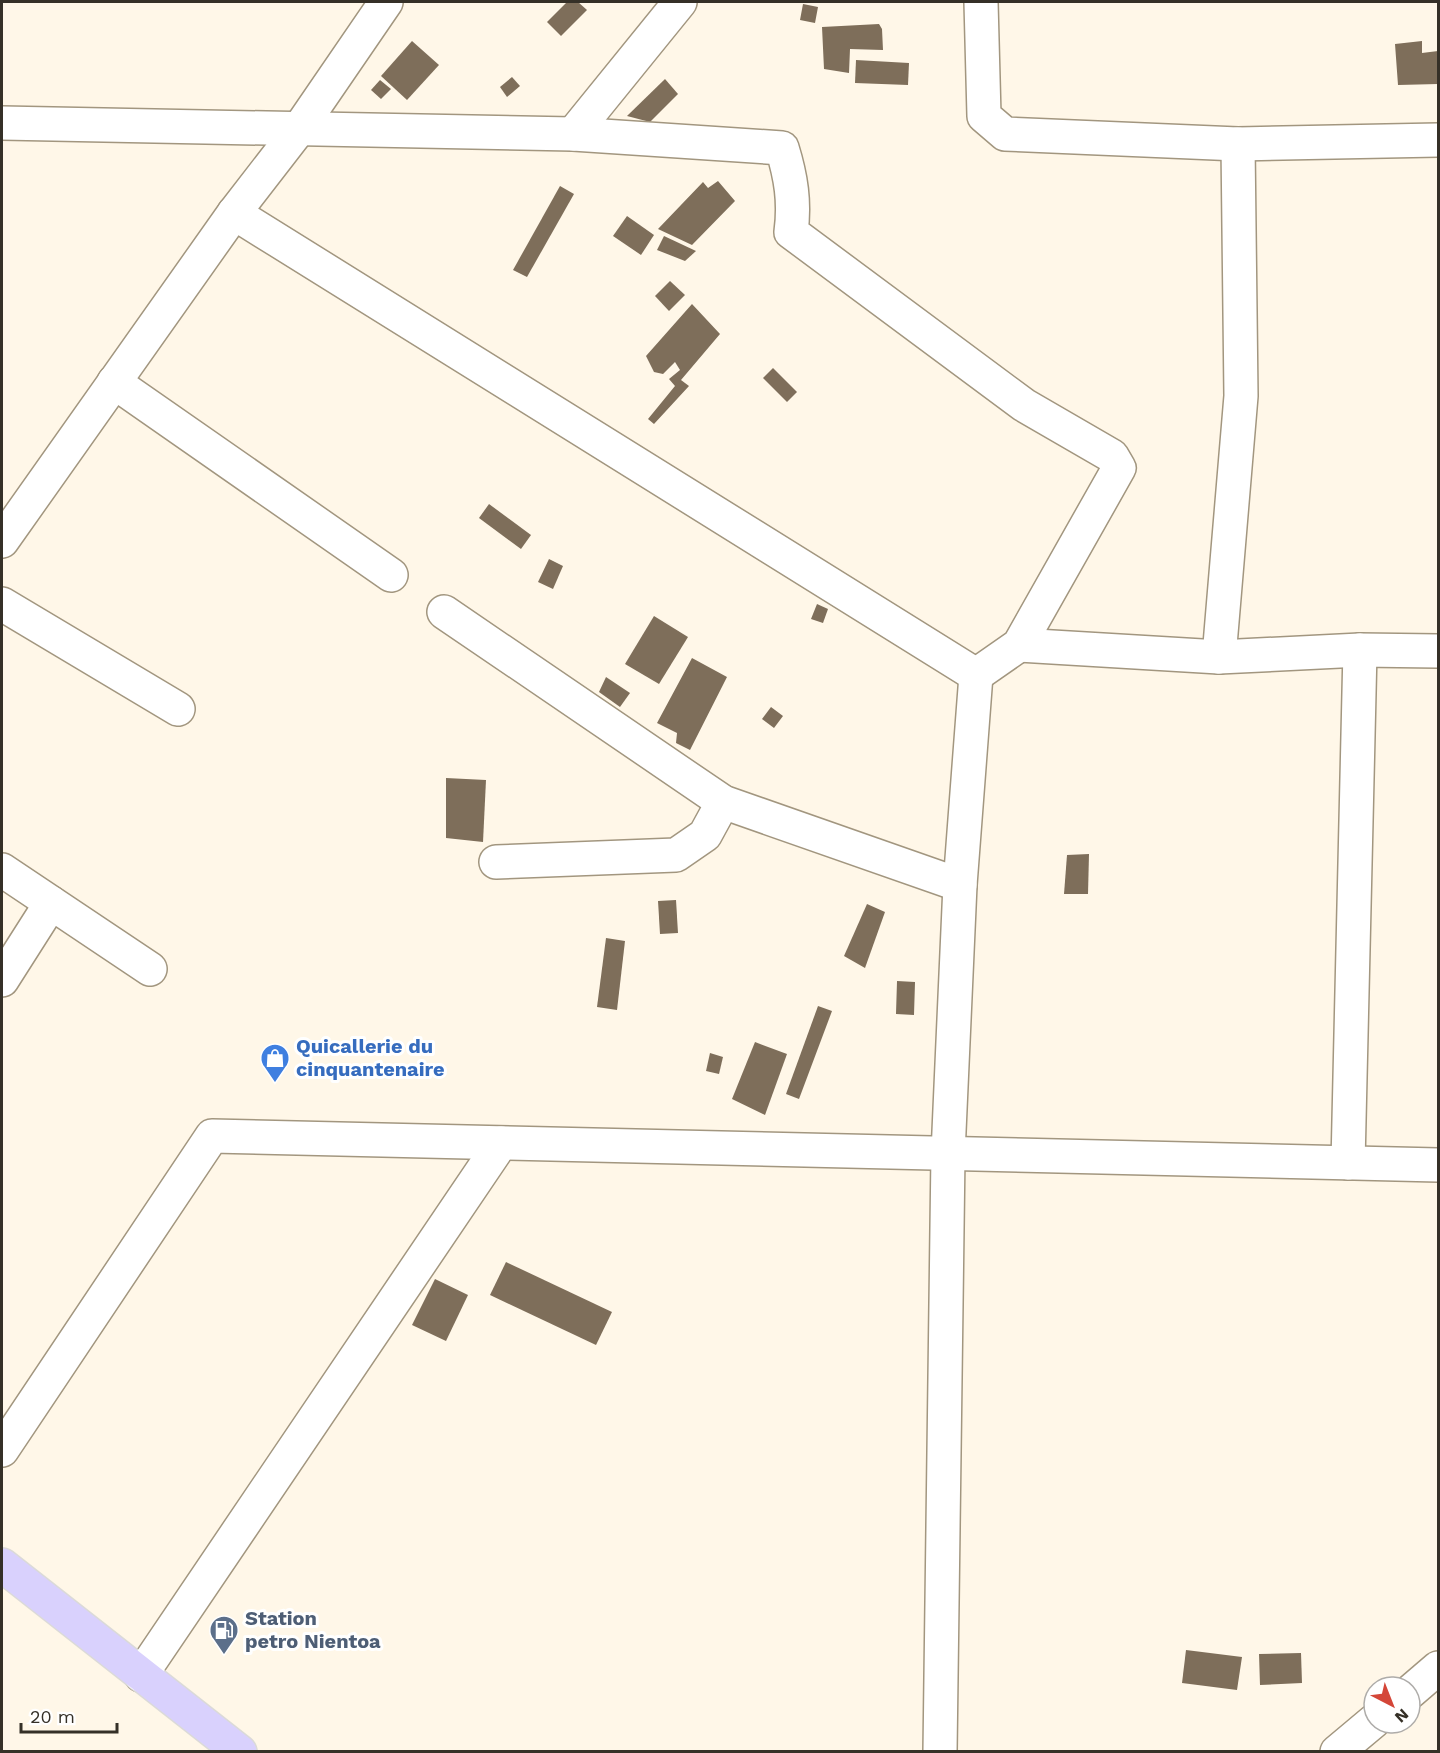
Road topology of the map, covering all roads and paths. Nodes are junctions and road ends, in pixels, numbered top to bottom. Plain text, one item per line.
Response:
1 (386, 2) edge
2 (680, 2) edge
3 (981, 2) edge
4 (2, 123) edge
5 (299, 129) junction
6 (573, 134) junction
7 (1438, 140) edge
8 (1238, 144) junction
9 (234, 213) junction
10 (114, 382) junction
11 (2, 541) edge
12 (391, 575) dead end
13 (2, 604) edge
14 (444, 612) dead end
15 (1019, 645) junction
16 (1360, 650) junction
17 (1438, 651) edge
18 (1219, 657) junction
19 (976, 675) junction
20 (178, 709) dead end
21 (723, 802) junction
22 (496, 862) dead end
23 (2, 870) edge
24 (960, 885) junction
25 (51, 903) junction
26 (150, 969) dead end
27 (2, 980) edge
28 (501, 1143) junction
29 (948, 1154) junction
30 (1348, 1163) junction
31 (1438, 1165) edge
32 (2, 1450) edge
33 (2, 1565) edge
34 (1438, 1668) edge
35 (141, 1675) junction
36 (1422, 1682) edge
37 (1362, 1731) edge
38 (240, 1752) edge
39 (940, 1752) edge
40 (1337, 1752) edge

1 - 5 street
2 - 6 street
3 - 8 street
4 - 5 street
5 - 6 street
5 - 9 street
6 - 15 street
7 - 8 street
8 - 18 street
9 - 10 street
9 - 19 street
10 - 11 street
10 - 12 street
13 - 20 street
14 - 21 street
15 - 18 street
15 - 19 street
16 - 17 street
16 - 18 street
16 - 30 street
19 - 24 street
21 - 22 street
21 - 24 street
23 - 25 street
24 - 29 street
25 - 26 street
25 - 27 street
28 - 29 street
28 - 32 street
28 - 35 street
29 - 30 street
29 - 39 street
30 - 31 street
33 - 35 main road
34 - 36 street
35 - 38 main road
37 - 40 street

